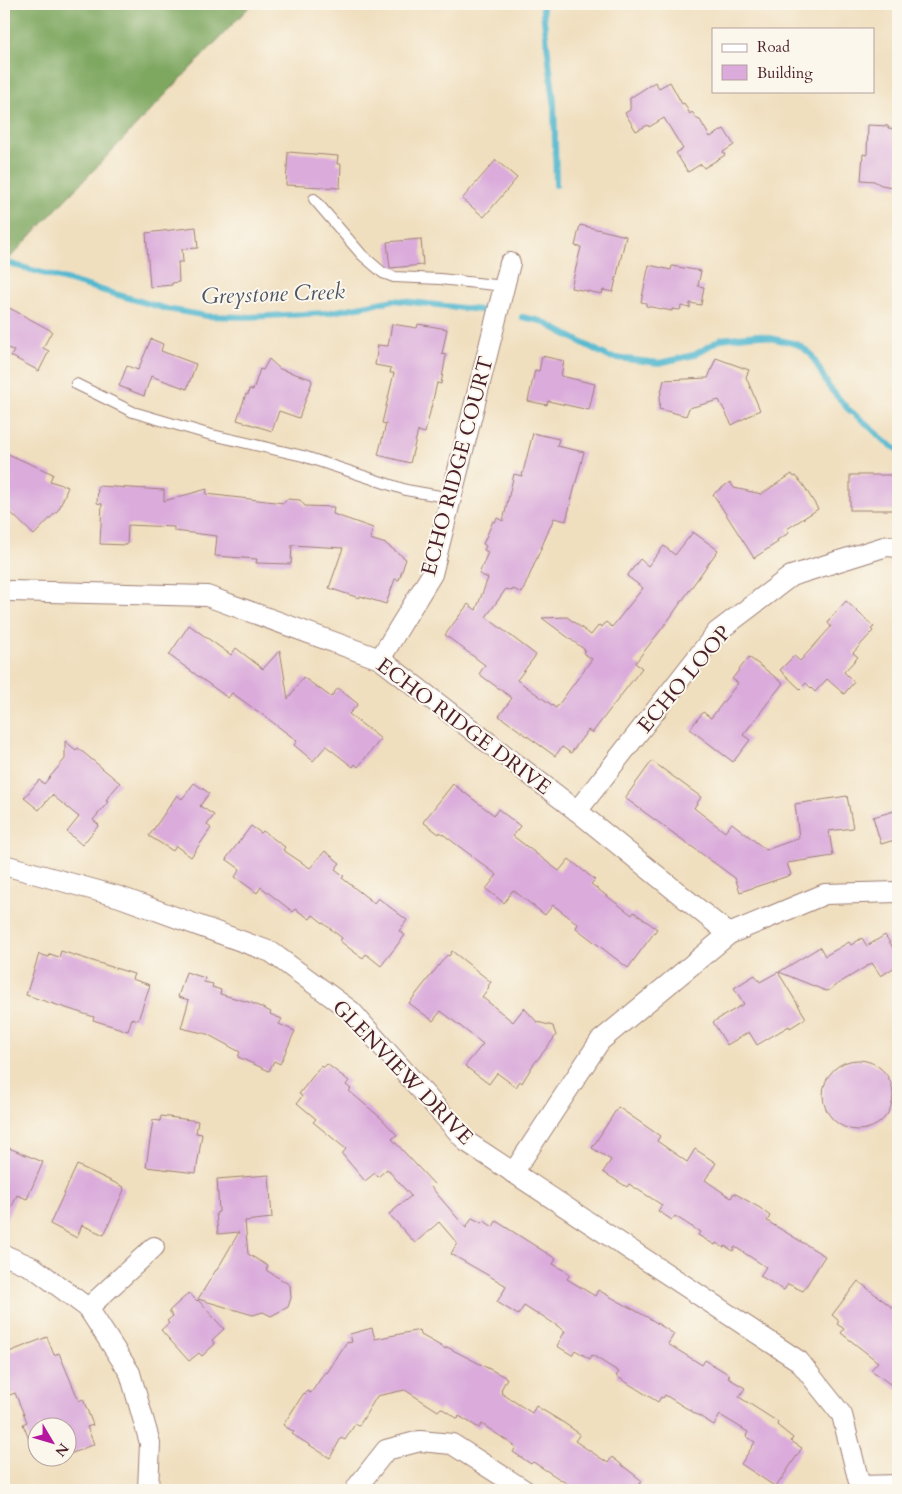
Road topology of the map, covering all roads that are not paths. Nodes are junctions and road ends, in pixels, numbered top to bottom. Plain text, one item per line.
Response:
1 (314, 198) dead end
2 (510, 263) dead end
3 (504, 286) junction
4 (76, 384) dead end
5 (450, 498) junction
6 (898, 547) edge
7 (10, 591) dead end
8 (380, 659) junction
9 (577, 811) junction
10 (4, 865) edge
11 (898, 892) edge
12 (729, 934) junction
13 (514, 1173) junction
14 (154, 1247) dead end
15 (4, 1255) edge
16 (88, 1308) junction
17 (898, 1485) edge
18 (859, 1488) edge
19 (148, 1490) edge
20 (357, 1490) edge
21 (524, 1490) edge

1 - 3 lane
2 - 3 street, ECHO RIDGE COURT
3 - 5 street, ECHO RIDGE COURT
4 - 5 lane
5 - 8 street, ECHO RIDGE COURT
6 - 9 street, ECHO LOOP
7 - 8 street, ECHO RIDGE DRIVE
8 - 9 street, ECHO RIDGE DRIVE
9 - 12 street, ECHO RIDGE DRIVE
10 - 13 street, GLENVIEW DRIVE
11 - 12 street
12 - 13 street
13 - 18 street, GLENVIEW DRIVE
14 - 16 street
15 - 16 street
16 - 19 street
17 - 18 street
20 - 21 street

